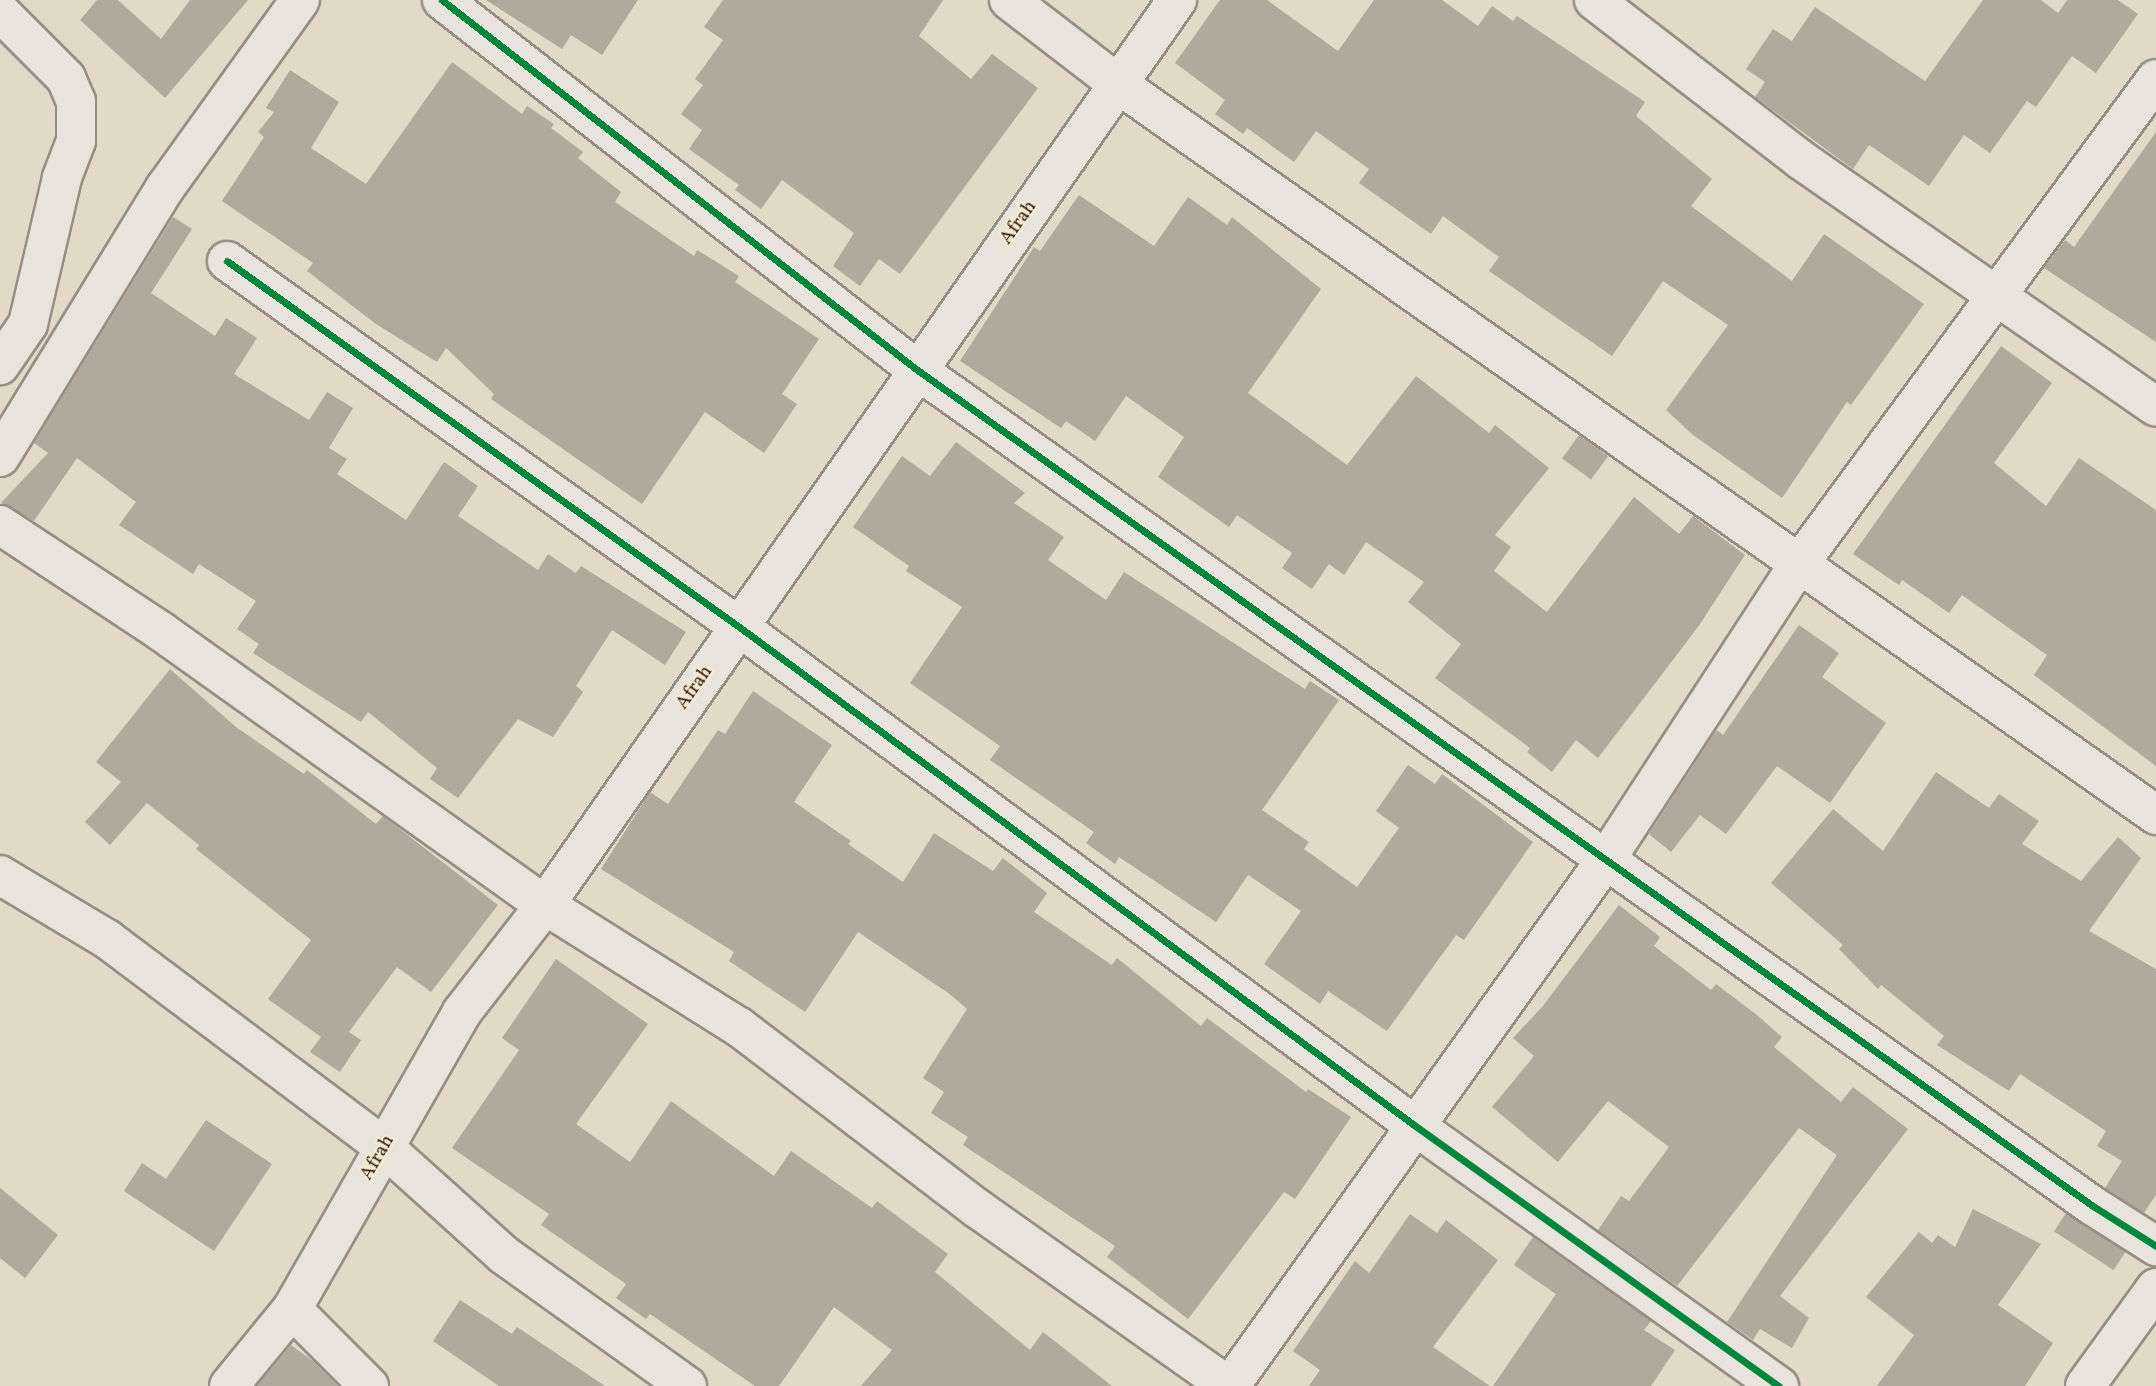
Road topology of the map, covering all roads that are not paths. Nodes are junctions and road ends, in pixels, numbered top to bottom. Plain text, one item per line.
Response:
1 (300, 0) edge
2 (442, 0) edge
3 (1009, 0) edge
4 (1177, 0) edge
5 (1594, 0) edge
6 (0, 12) edge
7 (2156, 79) edge
8 (1118, 84) junction
9 (227, 261) dead end
10 (1998, 293) junction
11 (0, 365) edge
12 (916, 369) junction
13 (2156, 407) edge
14 (0, 457) edge
15 (0, 525) edge
16 (1798, 564) junction
17 (738, 626) junction
18 (2156, 816) edge
19 (1607, 858) junction
20 (0, 875) edge
21 (545, 905) junction
22 (1413, 1125) junction
23 (384, 1147) junction
24 (2156, 1246) edge
25 (2156, 1288) edge
26 (292, 1308) junction
27 (229, 1386) edge
28 (369, 1386) edge
29 (687, 1386) edge
30 (1229, 1386) edge
31 (1779, 1386) edge
32 (2085, 1386) edge

1 - 14 street
2 - 12 street
3 - 8 street
4 - 8 street, Afrah
5 - 10 street
6 - 11 street
7 - 10 street
8 - 12 street, Afrah
8 - 16 street
9 - 17 street
10 - 13 street
10 - 16 street
12 - 17 street, Afrah
12 - 19 street
15 - 21 street
16 - 18 street
16 - 19 street
17 - 21 street, Afrah
17 - 22 street
19 - 22 street
19 - 24 street
20 - 23 street
21 - 23 street, Afrah
21 - 30 street
22 - 30 street
22 - 31 street
23 - 26 street, Afrah
23 - 29 street
25 - 32 street
26 - 27 street, Afrah
26 - 28 street

